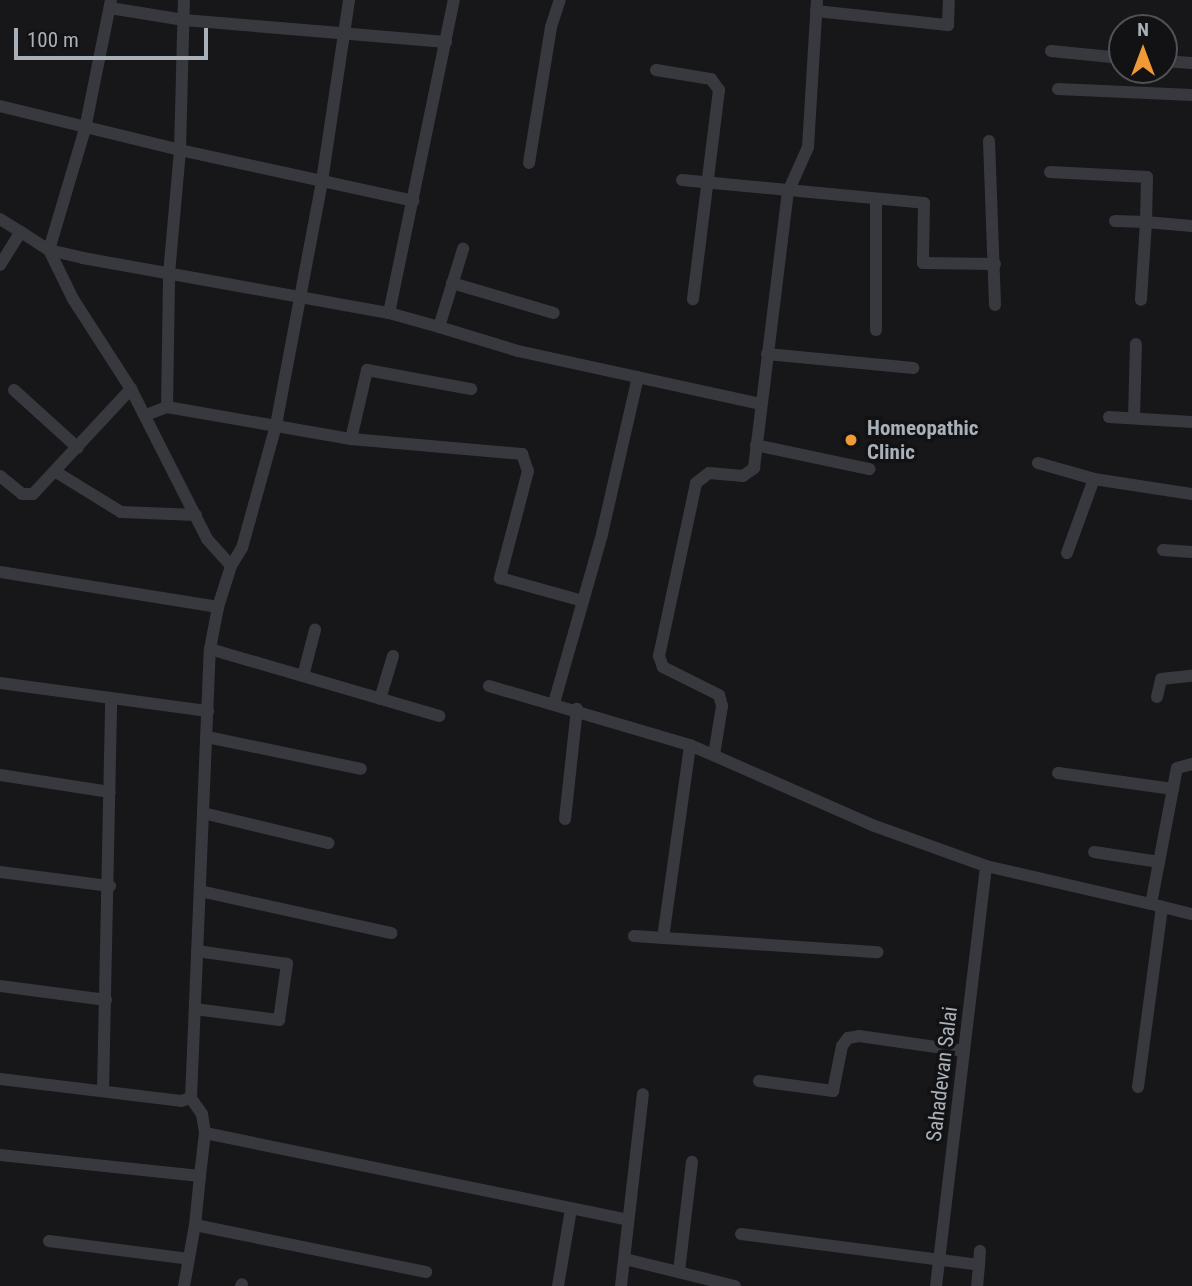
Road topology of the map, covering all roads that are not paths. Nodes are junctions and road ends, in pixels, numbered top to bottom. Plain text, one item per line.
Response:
1 (184, 0) edge
2 (349, 0) edge
3 (454, 0) edge
4 (560, 0) edge
5 (949, 0) edge
6 (110, 4) edge
7 (816, 6) edge
8 (184, 20) junction
9 (344, 34) junction
10 (446, 42) junction
11 (1051, 51) dead end
12 (1108, 57) edge
13 (656, 70) dead end
14 (1058, 89) dead end
15 (1192, 95) edge
16 (0, 106) edge
17 (85, 129) junction
18 (989, 141) dead end
19 (180, 150) junction
20 (528, 163) dead end
21 (1050, 172) dead end
22 (682, 180) dead end
23 (322, 181) junction
24 (706, 183) junction
25 (788, 191) junction
26 (876, 199) junction
27 (414, 201) junction
28 (0, 219) edge
29 (1115, 221) dead end
30 (1146, 222) junction
31 (1192, 226) edge
32 (21, 232) junction
33 (463, 249) dead end
34 (48, 250) junction
35 (0, 264) edge
36 (995, 264) junction
37 (169, 274) junction
38 (453, 284) junction
39 (297, 297) junction
40 (693, 299) dead end
41 (1141, 300) dead end
42 (995, 305) dead end
43 (388, 313) junction
44 (554, 313) dead end
45 (439, 327) junction
46 (876, 330) dead end
47 (1136, 344) dead end
48 (767, 355) junction
49 (914, 368) dead end
50 (638, 377) junction
51 (131, 388) junction
52 (471, 388) dead end
53 (14, 390) dead end
54 (761, 404) junction
55 (167, 407) junction
56 (146, 415) junction
57 (1109, 417) dead end
58 (1134, 418) junction
59 (1192, 422) edge
60 (275, 425) junction
61 (351, 439) junction
62 (756, 445) junction
63 (78, 448) junction
64 (1038, 463) dead end
65 (869, 469) dead end
66 (56, 472) junction
67 (0, 476) edge
68 (1094, 479) junction
69 (1192, 494) edge
70 (196, 515) junction
71 (1163, 550) dead end
72 (1192, 552) edge
73 (1068, 553) dead end
74 (231, 566) junction
75 (0, 572) edge
76 (583, 601) junction
77 (218, 607) junction
78 (315, 630) dead end
79 (211, 649) junction
80 (393, 656) dead end
81 (303, 676) junction
82 (1192, 676) edge
83 (0, 683) edge
84 (489, 686) dead end
85 (1157, 697) dead end
86 (111, 699) junction
87 (380, 699) junction
88 (554, 703) junction
89 (577, 709) junction
90 (208, 711) junction
91 (439, 716) dead end
92 (207, 737) junction
93 (690, 745) junction
94 (714, 755) junction
95 (1192, 764) edge
96 (362, 769) dead end
97 (1058, 773) dead end
98 (0, 775) edge
99 (1173, 789) junction
100 (110, 792) junction
101 (203, 813) junction
102 (565, 819) dead end
103 (328, 843) dead end
104 (1094, 852) dead end
105 (1159, 862) junction
106 (985, 866) junction
107 (0, 872) edge
108 (110, 886) junction
109 (200, 891) junction
110 (1156, 906) junction
111 (1192, 915) edge
112 (391, 933) dead end
113 (634, 936) dead end
114 (663, 938) junction
115 (197, 951) junction
116 (877, 952) dead end
117 (0, 986) edge
118 (106, 1000) junction
119 (195, 1009) junction
120 (964, 1051) junction
121 (0, 1079) edge
122 (759, 1081) dead end
123 (1138, 1087) dead end
124 (103, 1091) junction
125 (643, 1094) dead end
126 (191, 1098) junction
127 (205, 1133) junction
128 (0, 1155) edge
129 (692, 1162) dead end
130 (200, 1176) junction
131 (571, 1209) junction
132 (628, 1220) junction
133 (195, 1225) junction
134 (741, 1234) dead end
135 (49, 1241) dead end
136 (981, 1251) dead end
137 (189, 1259) junction
138 (625, 1259) junction
139 (940, 1261) junction
140 (979, 1265) junction
141 (679, 1271) junction
142 (426, 1272) dead end
143 (184, 1286) edge
144 (558, 1286) edge
145 (621, 1286) edge
146 (735, 1286) edge
147 (936, 1286) edge
148 (977, 1286) edge

1 - 8 street
2 - 9 street
3 - 10 street
4 - 20 street
5 - 7 street
6 - 8 street
6 - 17 street
7 - 25 street
8 - 9 street
8 - 19 street
9 - 10 street
9 - 23 street
10 - 27 street
11 - 12 street
13 - 24 street
14 - 15 street
16 - 17 street
17 - 19 street
17 - 34 street
18 - 36 street
19 - 23 street
19 - 37 street
21 - 30 street
22 - 24 street
23 - 27 street
23 - 39 street
24 - 25 street
24 - 40 street
25 - 26 street
25 - 48 street
26 - 36 street
26 - 46 street
27 - 43 street
28 - 32 street
29 - 30 street
30 - 31 street
30 - 41 street
32 - 34 street
32 - 35 street
33 - 38 street
34 - 37 street
34 - 51 street
36 - 42 street
37 - 39 street
37 - 55 street
38 - 44 street
38 - 45 street
39 - 43 street
39 - 60 street
43 - 45 street
45 - 50 street
47 - 58 street
48 - 49 street
48 - 54 street
50 - 54 street
50 - 76 street
51 - 56 street
51 - 63 street
52 - 61 street
53 - 63 street
54 - 62 street
55 - 56 street
55 - 60 street
56 - 70 street
57 - 58 street
58 - 59 street
60 - 61 street
60 - 74 street
61 - 76 street
62 - 65 street
62 - 94 street
63 - 66 street
64 - 68 street
66 - 67 street
66 - 70 street
68 - 69 street
68 - 73 street
70 - 74 street
71 - 72 street
74 - 77 street
75 - 77 street
76 - 88 street
77 - 79 street
78 - 81 street
79 - 81 street
79 - 90 street
80 - 87 street
81 - 87 street
82 - 85 street
83 - 86 street
84 - 88 street
86 - 90 street
86 - 100 street
87 - 91 street
88 - 89 street
89 - 93 street
89 - 102 street
90 - 92 street
92 - 96 street
92 - 101 street
93 - 94 street
93 - 114 street
94 - 106 street
95 - 99 street
97 - 99 street
98 - 100 street
99 - 105 street
100 - 108 street
101 - 103 street
101 - 109 street
104 - 105 street
105 - 110 street
106 - 110 street
106 - 120 street, Sahadevan Salai
107 - 108 street
108 - 118 street
109 - 112 street
109 - 115 street
110 - 111 street
110 - 123 street
113 - 114 street
114 - 116 street
115 - 119 street
115 - 119 street
117 - 118 street
118 - 124 street
119 - 126 street
120 - 122 street
120 - 139 street, Sahadevan Salai
121 - 124 street
124 - 126 street
125 - 132 street
126 - 127 street
127 - 130 street
127 - 131 street
128 - 130 street
129 - 141 street
130 - 133 street
131 - 132 street
131 - 144 street
132 - 138 street
133 - 137 street
133 - 142 street
134 - 139 street
135 - 137 street
136 - 140 street
137 - 143 street
138 - 141 street
138 - 145 street
139 - 140 street
139 - 147 street, Sahadevan Salai
140 - 148 street
141 - 146 street

